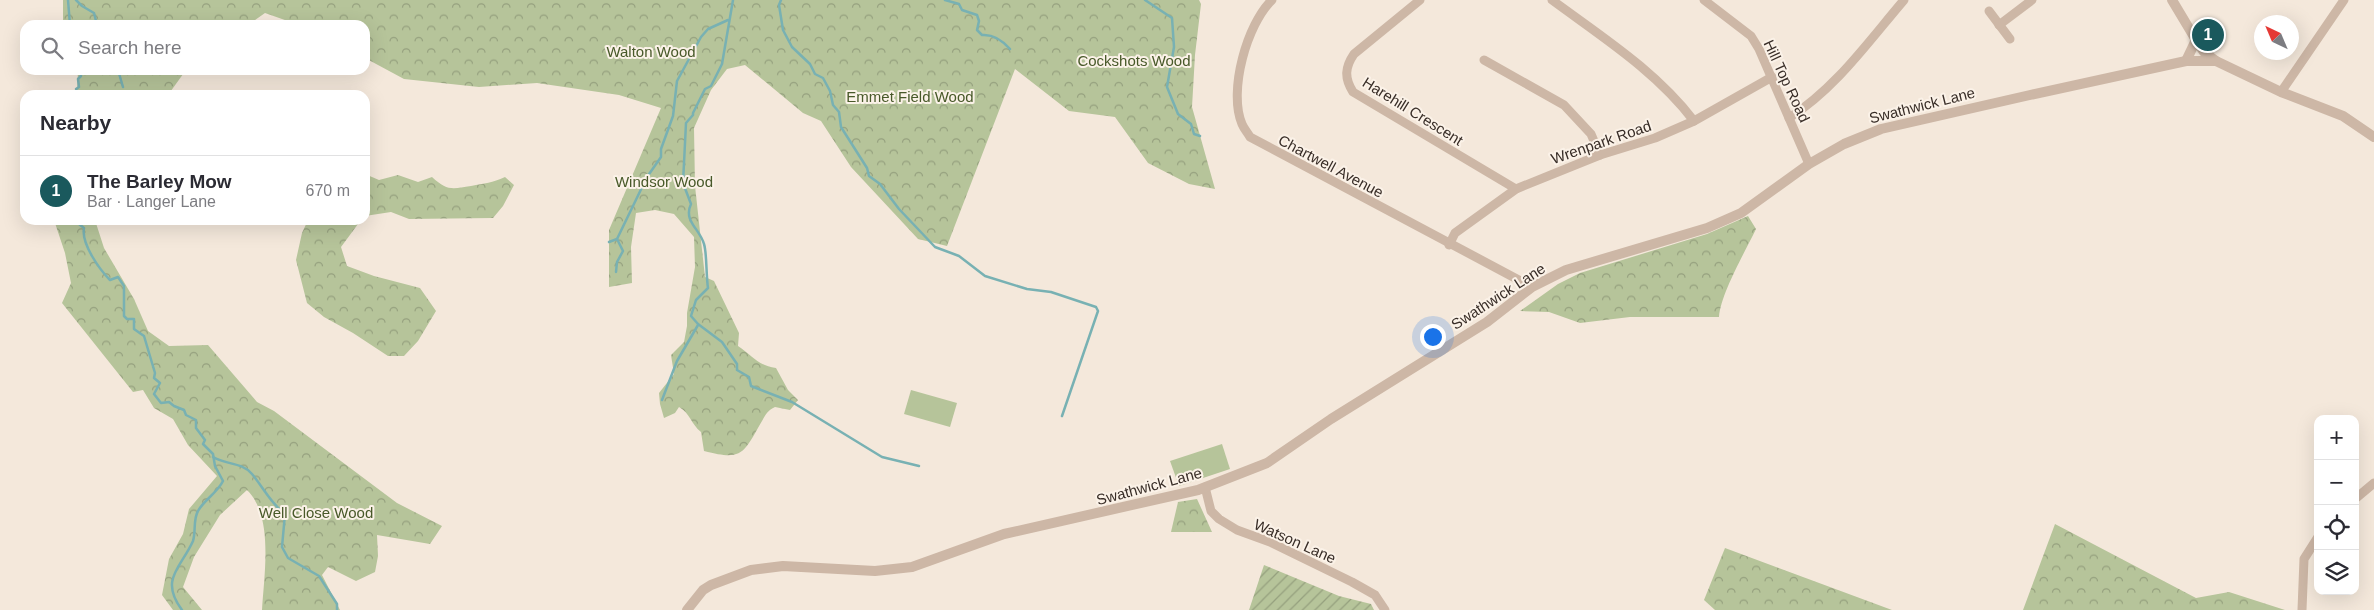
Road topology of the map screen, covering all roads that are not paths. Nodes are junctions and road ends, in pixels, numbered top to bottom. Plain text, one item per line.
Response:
1 (1272, 0) edge
2 (1420, 0) edge
3 (1552, 0) edge
4 (1704, 0) edge
5 (1904, 0) edge
6 (2032, 0) edge
7 (2172, 0) edge
8 (2344, 0) edge
9 (1989, 11) dead end
10 (1999, 25) junction
11 (2010, 39) dead end
12 (2196, 40) junction
13 (1484, 60) dead end
14 (2216, 61) junction
15 (2186, 62) junction
16 (1772, 77) junction
17 (2281, 92) junction
18 (1789, 118) junction
19 (1694, 121) junction
20 (2374, 138) edge
21 (1600, 156) junction
22 (1809, 164) junction
23 (1516, 189) junction
24 (1449, 244) junction
25 (1532, 288) junction
26 (2374, 483) edge
27 (1205, 487) junction
28 (2359, 496) edge
29 (2314, 543) edge
30 (687, 610) edge
31 (1385, 610) edge
32 (2302, 610) edge

1 - 24 street, Chartwell Avenue
2 - 23 street, Harehill Crescent
3 - 19 street
4 - 16 street, Hill Top Road
5 - 18 street
6 - 10 street
7 - 12 street
8 - 17 street
9 - 10 street
10 - 11 street
12 - 14 street
12 - 15 street
13 - 21 street
14 - 15 street, Swathwick Lane
14 - 17 street
15 - 22 street, Swathwick Lane
16 - 18 street, Hill Top Road
16 - 19 street, Wrenpark Road
17 - 20 street
18 - 22 street, Hill Top Road
19 - 21 street, Wrenpark Road
21 - 23 street, Wrenpark Road
22 - 25 street, Swathwick Lane
23 - 24 street, Wrenpark Road
24 - 25 street, Chartwell Avenue
25 - 27 street, Swathwick Lane
26 - 28 street
27 - 30 street, Swathwick Lane
27 - 31 street, Watson Lane
29 - 32 street

